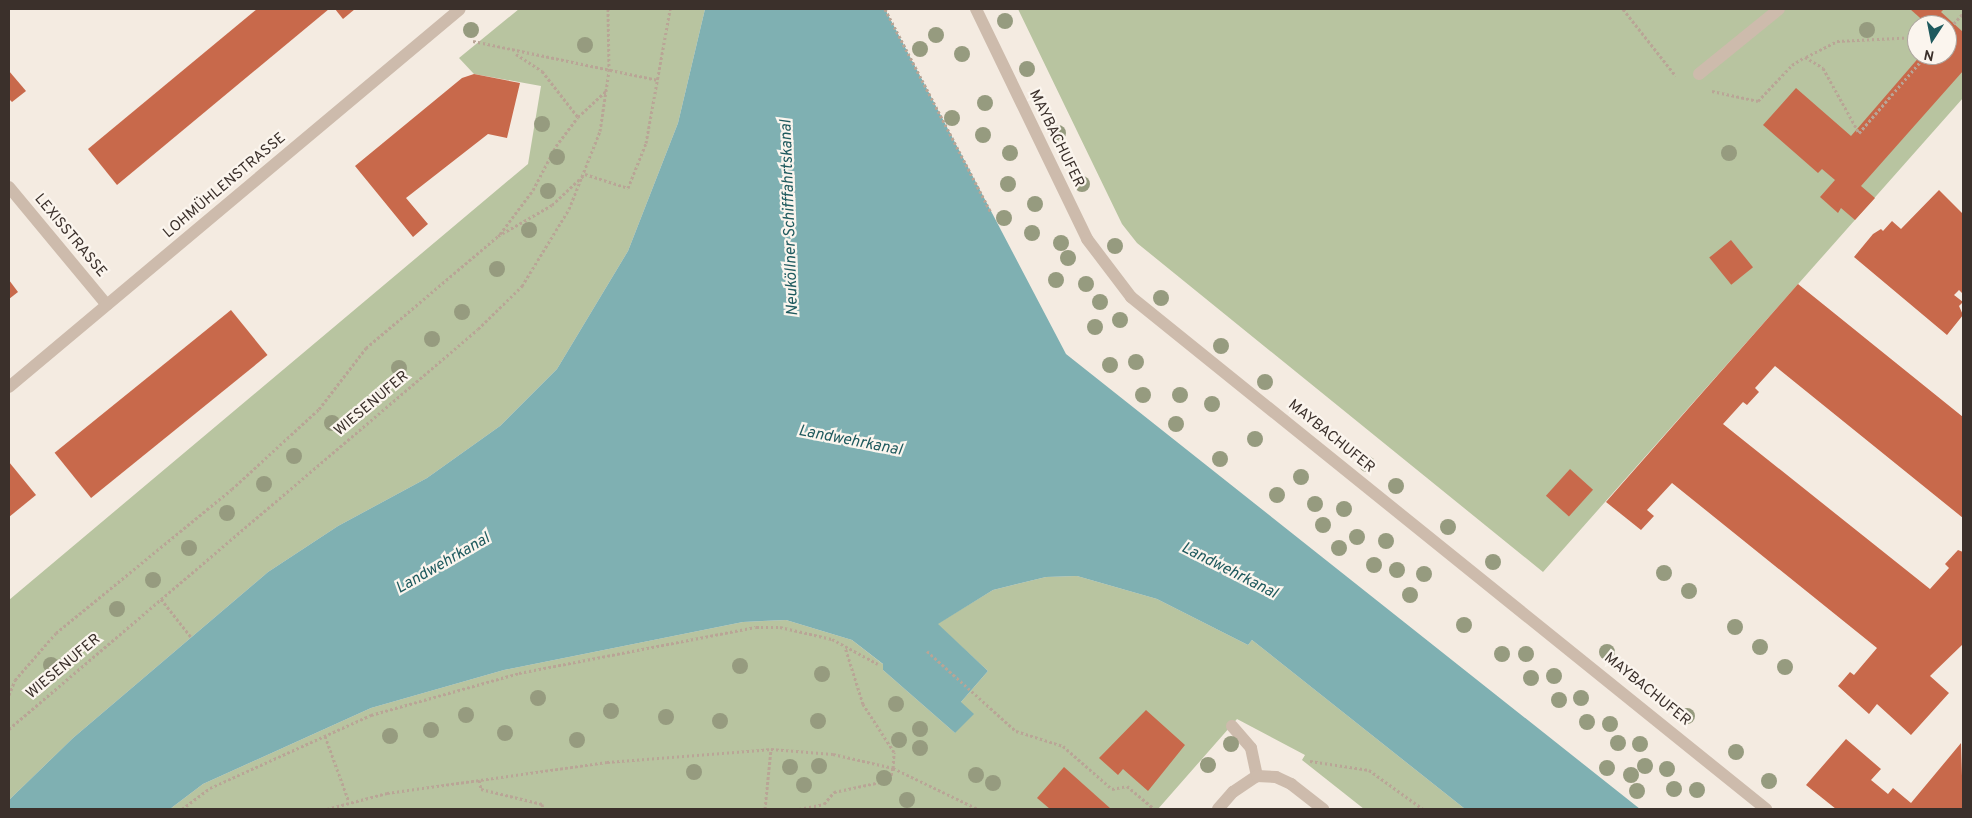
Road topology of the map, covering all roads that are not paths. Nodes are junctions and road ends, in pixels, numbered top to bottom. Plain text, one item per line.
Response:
1 (460, 9) edge
2 (976, 9) edge
3 (1779, 9) edge
4 (1699, 74) dead end
5 (9, 187) edge
6 (107, 305) junction
7 (9, 387) edge
8 (1232, 726) dead end
9 (1257, 776) junction
10 (1218, 809) edge
11 (1323, 809) edge
12 (1766, 809) edge

1 - 6 street, LOHMÜHLENSTRASSE
2 - 12 street, MAYBACHUFER
3 - 4 street
5 - 6 street, LEXISSTRASSE
6 - 7 street, LOHMÜHLENSTRASSE
8 - 9 street
9 - 10 street
9 - 11 street

